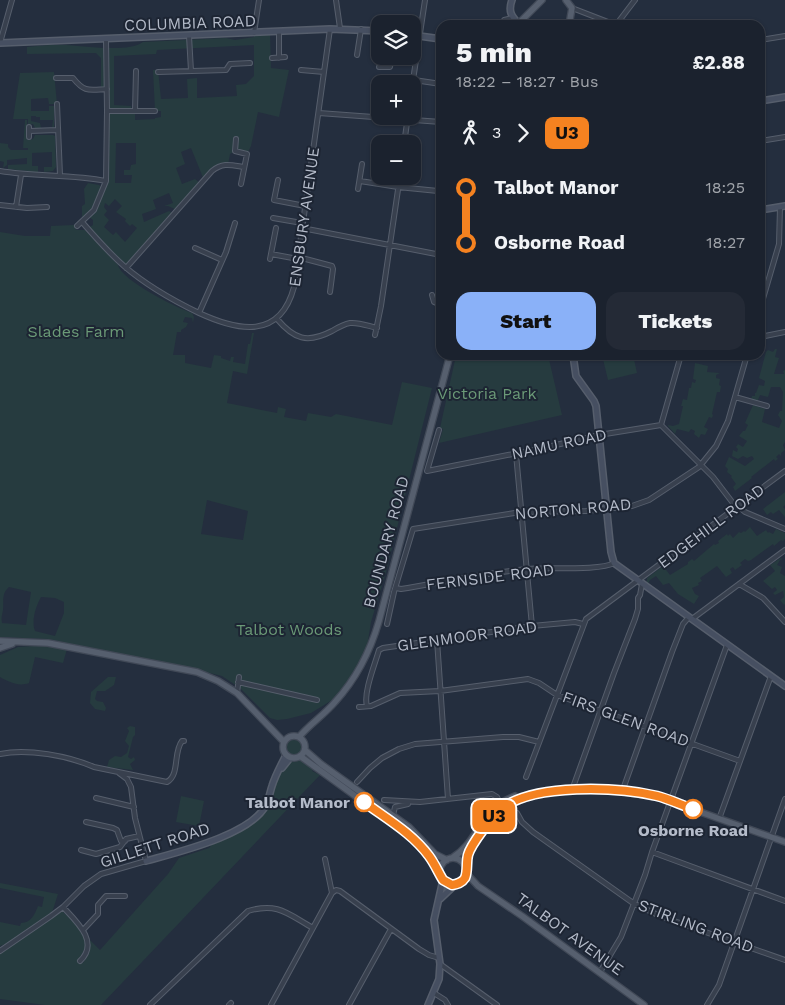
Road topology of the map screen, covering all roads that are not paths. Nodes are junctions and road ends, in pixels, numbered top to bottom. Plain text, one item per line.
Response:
1 (12, 0) edge
2 (260, 0) edge
3 (336, 0) edge
4 (425, 0) edge
5 (504, 0) edge
6 (542, 0) edge
7 (566, 0) edge
8 (635, 0) edge
9 (512, 1) edge
10 (572, 8) junction
11 (513, 18) joint
12 (504, 20) edge
13 (522, 20) edge
14 (570, 20) edge
15 (602, 20) edge
16 (620, 20) edge
17 (421, 24) edge
18 (340, 28) junction
19 (330, 29) junction
20 (361, 29) junction
21 (371, 30) edge
22 (279, 32) junction
23 (254, 33) junction
24 (189, 36) junction
25 (421, 36) edge
26 (785, 36) edge
27 (0, 38) edge
28 (436, 38) edge
29 (106, 39) junction
30 (765, 39) edge
31 (0, 43) edge
32 (357, 55) dead end
33 (285, 57) dead end
34 (272, 58) dead end
35 (279, 58) junction
36 (250, 63) dead end
37 (390, 65) edge
38 (378, 67) dead end
39 (301, 70) dead end
40 (136, 71) dead end
41 (191, 71) junction
42 (158, 72) dead end
43 (324, 72) junction
44 (75, 73) dead end
45 (56, 78) dead end
46 (73, 78) junction
47 (421, 81) edge
48 (436, 83) edge
49 (107, 89) junction
50 (785, 98) edge
51 (765, 100) edge
52 (57, 104) dead end
53 (134, 110) junction
54 (108, 111) junction
55 (155, 111) dead end
56 (319, 113) junction
57 (371, 116) edge
58 (421, 120) edge
59 (436, 121) edge
60 (58, 130) junction
61 (29, 137) dead end
62 (785, 137) edge
63 (236, 139) dead end
64 (765, 140) edge
65 (249, 148) dead end
66 (247, 154) junction
67 (362, 164) dead end
68 (244, 167) junction
69 (0, 171) edge
70 (21, 175) junction
71 (60, 175) junction
72 (278, 180) dead end
73 (106, 181) junction
74 (360, 181) junction
75 (241, 184) dead end
76 (398, 187) junction
77 (358, 189) dead end
78 (436, 191) edge
79 (0, 204) edge
80 (305, 206) junction
81 (16, 207) junction
82 (47, 207) dead end
83 (783, 207) edge
84 (765, 209) edge
85 (273, 218) dead end
86 (82, 222) junction
87 (235, 223) dead end
88 (77, 226) dead end
89 (302, 226) junction
90 (276, 228) dead end
91 (390, 245) junction
92 (195, 248) dead end
93 (436, 254) edge
94 (298, 258) junction
95 (222, 260) junction
96 (126, 268) junction
97 (330, 292) dead end
98 (765, 292) edge
99 (432, 295) dead end
100 (436, 303) edge
101 (200, 313) junction
102 (277, 319) junction
103 (377, 328) junction
104 (785, 332) edge
105 (375, 335) dead end
106 (765, 336) edge
107 (449, 360) edge
108 (573, 360) edge
109 (680, 360) edge
110 (746, 360) edge
111 (735, 397) junction
112 (767, 406) dead end
113 (660, 425) junction
114 (439, 430) dead end
115 (599, 435) junction
116 (516, 454) junction
117 (701, 465) junction
118 (785, 471) edge
119 (737, 507) junction
120 (606, 509) junction
121 (521, 512) junction
122 (785, 529) edge
123 (784, 552) edge
124 (614, 563) junction
125 (527, 569) junction
126 (640, 582) junction
127 (739, 584) junction
128 (396, 588) junction
129 (690, 618) junction
130 (785, 622) edge
131 (387, 624) dead end
132 (584, 624) junction
133 (532, 626) junction
134 (437, 640) junction
135 (0, 641) edge
136 (16, 643) junction
137 (727, 645) junction
138 (0, 648) edge
139 (771, 676) junction
140 (785, 686) edge
141 (440, 691) junction
142 (237, 693) junction
143 (557, 695) junction
144 (317, 700) dead end
145 (367, 706) junction
146 (359, 707) dead end
147 (601, 710) junction
148 (645, 726) junction
149 (301, 738) junction
150 (286, 740) junction
151 (184, 741) dead end
152 (444, 742) junction
153 (539, 742) junction
154 (692, 743) junction
155 (305, 750) junction
156 (0, 754) edge
157 (288, 756) junction
158 (300, 756) junction
159 (740, 760) junction
160 (119, 773) junction
161 (526, 777) dead end
162 (357, 782) dead end
163 (572, 790) junction
164 (548, 791) junction
165 (622, 792) junction
166 (96, 798) dead end
167 (448, 799) junction
168 (785, 799) edge
169 (384, 800) dead end
170 (671, 801) junction
171 (420, 802) junction
172 (500, 803) junction
173 (134, 807) junction
174 (517, 813) dead end
175 (393, 815) junction
176 (719, 818) junction
177 (86, 822) dead end
178 (139, 836) junction
179 (771, 838) junction
180 (125, 841) junction
181 (785, 842) edge
182 (80, 850) dead end
183 (652, 852) junction
184 (325, 858) dead end
185 (450, 859) junction
186 (146, 860) junction
187 (440, 871) junction
188 (466, 871) junction
189 (443, 880) junction
190 (459, 883) junction
191 (478, 886) junction
192 (753, 890) junction
193 (332, 893) junction
194 (125, 896) dead end
195 (439, 899) junction
196 (785, 901) edge
197 (633, 903) junction
198 (63, 907) junction
199 (313, 928) junction
200 (391, 928) junction
201 (84, 929) junction
202 (734, 941) junction
203 (0, 951) edge
204 (785, 960) edge
205 (80, 961) dead end
206 (440, 961) junction
207 (600, 972) junction
208 (434, 993) junction
209 (150, 1005) edge
210 (271, 1005) edge
211 (349, 1005) edge
212 (428, 1005) edge
213 (448, 1005) edge
214 (497, 1005) edge
215 (644, 1005) edge
216 (707, 1005) edge

1 - 27 street
2 - 23 street
3 - 18 street
4 - 17 street
5 - 9 street
6 - 13 main road
7 - 10 main road
8 - 16 street
9 - 11 street
10 - 14 main road
10 - 15 street
11 - 12 street
18 - 19 street, COLUMBIA ROAD
18 - 20 street, COLUMBIA ROAD
19 - 22 street, COLUMBIA ROAD
19 - 43 street, ENSBURY AVENUE
20 - 21 street, COLUMBIA ROAD
20 - 32 street
22 - 23 street, COLUMBIA ROAD
22 - 35 street
23 - 24 street, COLUMBIA ROAD
24 - 29 street, COLUMBIA ROAD
24 - 41 street
25 - 28 street
26 - 30 street
27 - 31 street
29 - 31 street, COLUMBIA ROAD
29 - 49 street
33 - 35 street
34 - 35 street
36 - 41 street
37 - 38 street
39 - 43 street
40 - 53 street
41 - 42 street
43 - 56 street, ENSBURY AVENUE
44 - 46 street
45 - 46 street
46 - 49 street
47 - 48 street
49 - 54 street
50 - 51 street
52 - 60 street
53 - 54 street
53 - 55 street
54 - 73 street
56 - 57 street
56 - 80 street, ENSBURY AVENUE
58 - 59 street
60 - 61 street
60 - 71 street
62 - 64 street
63 - 66 street
65 - 66 street
66 - 68 street
67 - 74 street
68 - 75 street
68 - 96 street
69 - 70 street
70 - 71 street
70 - 81 street
71 - 73 street
72 - 80 street
73 - 86 street
74 - 76 street
74 - 77 street
76 - 78 street
76 - 91 street
79 - 81 street
80 - 89 street, ENSBURY AVENUE
81 - 82 street
83 - 84 street
83 - 98 street
85 - 89 street
86 - 88 street
86 - 96 street
87 - 95 street
89 - 91 street
89 - 94 street, ENSBURY AVENUE
90 - 94 street
91 - 93 street
91 - 103 street
92 - 95 street
94 - 97 street
94 - 102 street, ENSBURY AVENUE
95 - 101 street
96 - 101 street
99 - 100 street
101 - 102 street
102 - 103 street
103 - 105 street
104 - 106 street
107 - 149 main road, BOUNDARY ROAD
108 - 115 street
109 - 113 street
110 - 111 street, NORTON ROAD
111 - 112 street
111 - 117 street, NORTON ROAD
113 - 115 street, NAMU ROAD
113 - 117 street
114 - 116 street, NAMU ROAD
115 - 116 street, NAMU ROAD
115 - 120 street
116 - 121 street
117 - 119 street
117 - 120 street, NORTON ROAD
118 - 119 street, EDGEHILL ROAD
119 - 122 street
119 - 126 street, EDGEHILL ROAD
120 - 121 street, NORTON ROAD
120 - 124 street
121 - 125 street
121 - 128 street, NORTON ROAD
123 - 127 street
124 - 125 street, FERNSIDE ROAD
124 - 126 street
125 - 128 street, FERNSIDE ROAD
125 - 133 street
126 - 129 street
126 - 132 street, EDGEHILL ROAD
126 - 147 street
127 - 129 street
127 - 130 street
128 - 131 street, NORTON ROAD
129 - 137 street
129 - 148 street
132 - 133 street, GLENMOOR ROAD
132 - 143 street
133 - 134 street, GLENMOOR ROAD
134 - 141 street
134 - 145 street, GLENMOOR ROAD
135 - 136 main road
136 - 138 main road
136 - 142 main road
137 - 139 street
137 - 154 street
139 - 140 street
139 - 159 street
141 - 143 street, FIRS GLEN ROAD
141 - 145 street, FIRS GLEN ROAD
141 - 152 street
142 - 144 street
142 - 150 main road
143 - 147 street, FIRS GLEN ROAD
143 - 153 street
145 - 146 street, FIRS GLEN ROAD
147 - 148 street, FIRS GLEN ROAD
147 - 163 street
148 - 154 street, FIRS GLEN ROAD
148 - 165 street
149 - 150 main road
149 - 155 main road
150 - 157 main road
151 - 160 street
152 - 153 street
152 - 162 street
152 - 167 street
153 - 161 street
154 - 159 street, FIRS GLEN ROAD
154 - 170 street
155 - 158 main road
155 - 175 main road
156 - 160 street
157 - 158 main road
157 - 186 street, GILLETT ROAD
158 - 187 main road
159 - 176 street
160 - 173 street
163 - 164 main road
163 - 165 main road
164 - 172 main road
164 - 188 main road
165 - 170 main road
166 - 173 street
167 - 171 street
167 - 172 street
168 - 179 street
169 - 171 street
170 - 176 main road
170 - 183 street
171 - 175 street
172 - 185 main road
173 - 178 street
174 - 197 street, STIRLING ROAD
175 - 185 main road
176 - 179 main road
177 - 180 street
178 - 180 street
178 - 186 street
179 - 181 main road
179 - 192 street
180 - 182 street
183 - 192 street
183 - 197 street
184 - 193 street
185 - 187 main road
185 - 188 main road
186 - 198 street, GILLETT ROAD
187 - 189 main road
188 - 190 main road
188 - 191 main road, TALBOT AVENUE
189 - 190 main road
189 - 195 street
190 - 191 main road, TALBOT AVENUE
190 - 195 street
191 - 207 main road, TALBOT AVENUE
192 - 196 street
192 - 202 street
193 - 199 street
193 - 200 street
194 - 201 street
195 - 206 street
197 - 202 street, STIRLING ROAD
197 - 207 street
198 - 201 street
198 - 203 street, GILLETT ROAD
199 - 209 street
199 - 210 street
200 - 206 street
200 - 211 street
201 - 205 street
202 - 204 street, STIRLING ROAD
202 - 216 street
206 - 208 street
206 - 214 street
207 - 215 main road, TALBOT AVENUE
208 - 212 street
208 - 213 street

